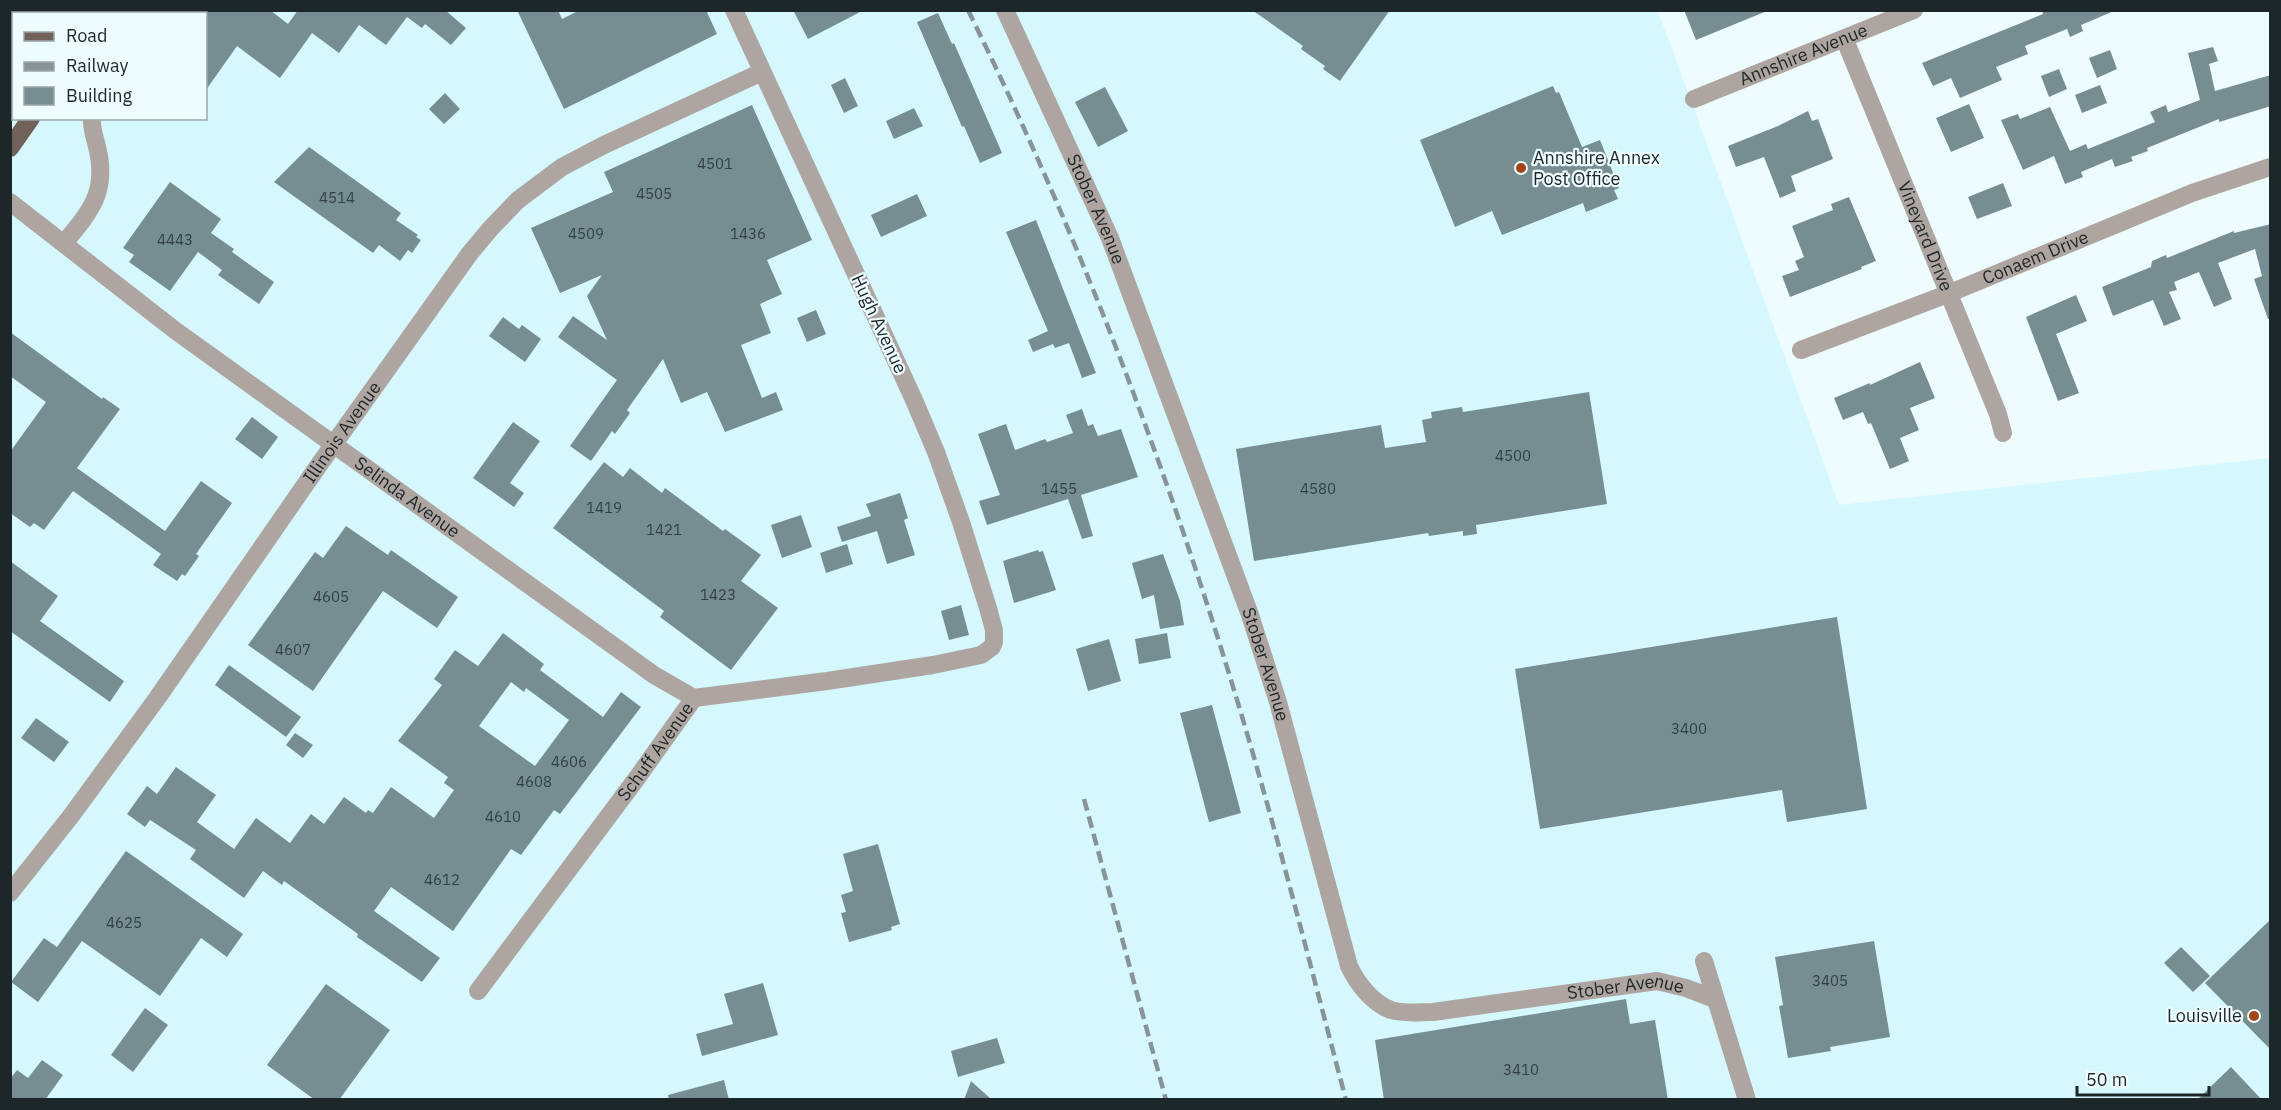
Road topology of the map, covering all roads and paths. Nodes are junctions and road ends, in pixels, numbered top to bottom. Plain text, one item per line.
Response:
1 (734, 10) edge
2 (1005, 10) edge
3 (1914, 10) edge
4 (1845, 40) junction
5 (762, 72) junction
6 (1694, 99) dead end
7 (30, 120) edge
8 (92, 120) edge
9 (10, 148) edge
10 (2271, 167) edge
11 (10, 202) edge
12 (64, 243) junction
13 (1950, 293) junction
14 (1801, 350) dead end
15 (2003, 432) dead end
16 (334, 445) junction
17 (992, 647) joint
18 (694, 698) junction
19 (10, 893) edge
20 (1704, 961) dead end
21 (478, 991) dead end
22 (1715, 999) junction
23 (1747, 1100) edge

1 - 5 street, Hugh Avenue
2 - 22 street, Stober Avenue
3 - 4 street, Annshire Avenue
4 - 6 street, Annshire Avenue
4 - 13 street, Vineyard Drive
5 - 16 street, Illinois Avenue
5 - 17 street, Hugh Avenue
7 - 9 main road
8 - 12 street
10 - 13 street, Conaem Drive
11 - 12 street, Selinda Avenue
12 - 16 street, Selinda Avenue
13 - 14 street, Conaem Drive
13 - 15 street, Vineyard Drive
16 - 18 street, Selinda Avenue
16 - 19 street, Illinois Avenue
17 - 18 street, Schuff Avenue
18 - 21 street, Schuff Avenue
20 - 22 street
22 - 23 street

